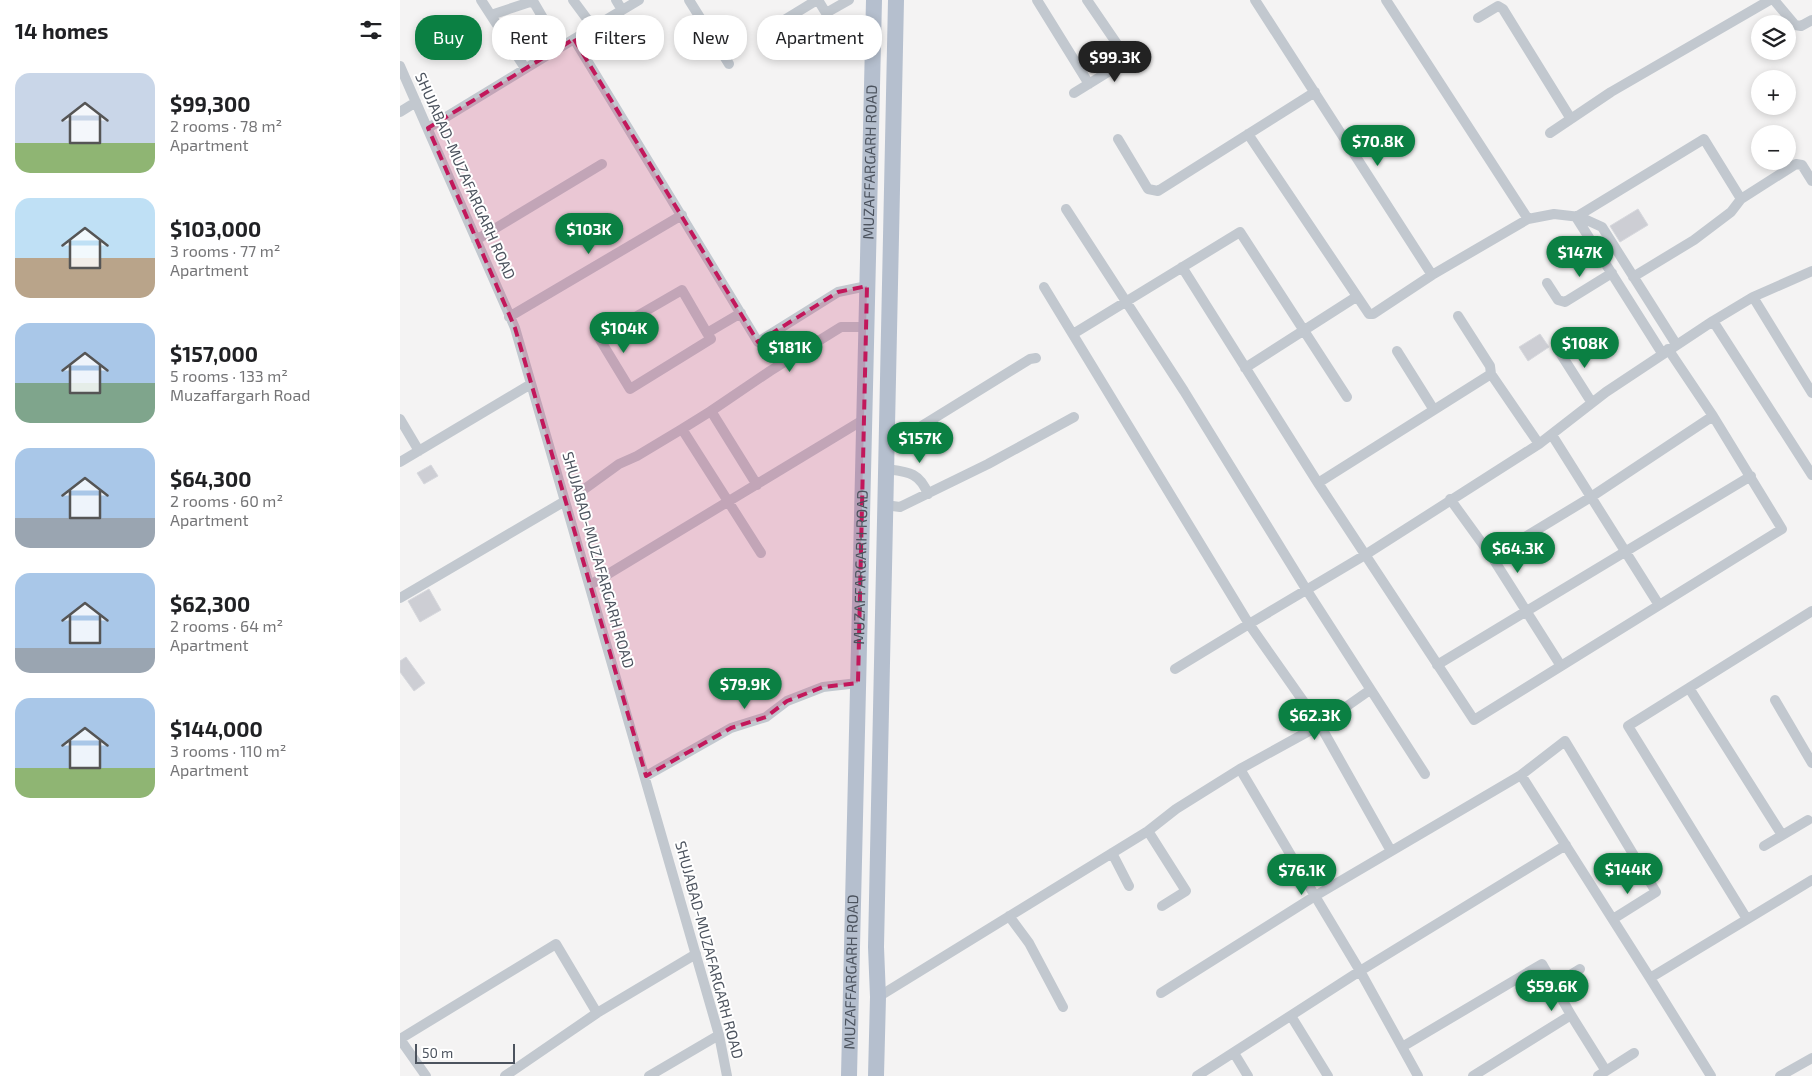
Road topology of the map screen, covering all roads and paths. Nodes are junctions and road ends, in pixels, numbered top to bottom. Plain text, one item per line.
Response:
1 (481, 0) edge
2 (573, 0) edge
3 (616, 0) edge
4 (639, 0) edge
5 (689, 0) edge
6 (817, 0) edge
7 (849, 0) edge
8 (874, 0) edge
9 (896, 0) edge
10 (1037, 0) edge
11 (1087, 0) edge
12 (1255, 0) edge
13 (1386, 0) edge
14 (1770, 0) edge
15 (1774, 0) edge
16 (534, 1) edge
17 (622, 10) junction
18 (491, 15) junction
19 (542, 15) edge
20 (585, 15) edge
21 (614, 15) edge
22 (792, 15) edge
23 (1478, 18) dead end
24 (1812, 20) edge
25 (574, 39) joint
26 (566, 44) edge
27 (1142, 51) dead end
28 (538, 60) edge
29 (1128, 60) junction
30 (729, 64) dead end
31 (400, 66) edge
32 (525, 68) junction
33 (1089, 84) junction
34 (1315, 92) junction
35 (1074, 93) dead end
36 (416, 102) junction
37 (400, 112) edge
38 (1571, 118) junction
39 (428, 128) junction
40 (1550, 133) dead end
41 (1248, 134) junction
42 (1118, 139) dead end
43 (602, 164) dead end
44 (1812, 181) edge
45 (1741, 199) junction
46 (1066, 209) dead end
47 (682, 215) junction
48 (1576, 217) junction
49 (1528, 219) junction
50 (476, 240) junction
51 (1182, 267) junction
52 (1812, 272) edge
53 (1612, 273) junction
54 (1432, 275) junction
55 (1633, 277) junction
56 (1548, 283) dead end
57 (867, 286) junction
58 (1044, 287) dead end
59 (1356, 297) junction
60 (1753, 297) junction
61 (1126, 302) junction
62 (741, 313) junction
63 (1458, 316) dead end
64 (510, 317) junction
65 (1713, 321) junction
66 (866, 327) junction
67 (1304, 330) junction
68 (707, 334) junction
69 (1073, 334) junction
70 (1557, 348) dead end
71 (1669, 349) junction
72 (1397, 351) dead end
73 (1036, 358) dead end
74 (1245, 368) junction
75 (1491, 374) junction
76 (531, 384) junction
77 (1812, 393) edge
78 (1347, 397) dead end
79 (1592, 403) junction
80 (1434, 410) junction
81 (711, 411) junction
82 (1074, 416) dead end
83 (1713, 416) junction
84 (400, 418) edge
85 (864, 420) junction
86 (682, 430) junction
87 (1552, 435) junction
88 (1539, 444) junction
89 (886, 448) junction
90 (419, 451) junction
91 (400, 462) edge
92 (886, 469) junction
93 (1812, 475) edge
94 (1751, 476) junction
95 (1318, 483) junction
96 (757, 485) junction
97 (578, 492) dead end
98 (928, 494) junction
99 (1591, 497) junction
100 (1450, 499) junction
101 (565, 500) junction
102 (730, 502) junction
103 (885, 505) junction
104 (1626, 551) junction
105 (761, 553) dead end
106 (1364, 555) junction
107 (1492, 557) junction
108 (590, 585) junction
109 (1306, 588) junction
110 (400, 598) edge
111 (1659, 605) junction
112 (1812, 611) edge
113 (1527, 612) junction
114 (1249, 624) junction
115 (1437, 664) junction
116 (1561, 666) junction
117 (1175, 669) dead end
118 (858, 683) junction
119 (1689, 688) junction
120 (1370, 690) junction
121 (1775, 700) dead end
122 (1320, 725) junction
123 (1812, 763) edge
124 (1240, 769) junction
125 (1425, 774) dead end
126 (1521, 775) junction
127 (646, 776) junction
128 (1808, 820) dead end
129 (1148, 831) junction
130 (1782, 835) junction
131 (1566, 845) junction
132 (1764, 846) dead end
133 (1391, 851) junction
134 (1112, 853) junction
135 (1812, 880) edge
136 (1130, 886) dead end
137 (1315, 896) junction
138 (1162, 906) dead end
139 (1009, 916) junction
140 (1613, 919) junction
141 (1747, 919) junction
142 (696, 954) junction
143 (1580, 969) dead end
144 (1360, 971) junction
145 (1650, 978) junction
146 (1554, 984) junction
147 (1161, 993) dead end
148 (878, 997) junction
149 (1063, 1007) dead end
150 (597, 1013) junction
151 (1571, 1015) junction
152 (1291, 1016) junction
153 (719, 1035) junction
154 (400, 1039) edge
155 (1402, 1047) junction
156 (1234, 1053) junction
157 (1634, 1053) dead end
158 (1812, 1058) edge
159 (1602, 1074) edge
160 (426, 1076) edge
161 (505, 1076) edge
162 (649, 1076) edge
163 (727, 1076) edge
164 (849, 1076) edge
165 (876, 1076) edge
166 (1197, 1076) edge
167 (1248, 1076) edge
168 (1328, 1076) edge
169 (1418, 1076) edge
170 (1473, 1076) edge
171 (1711, 1076) edge
172 (1780, 1076) edge

1 - 18 street
2 - 20 street
3 - 17 street
4 - 17 street
5 - 30 street
6 - 7 street
6 - 22 street
8 - 57 main road, MUZAFFARGARH ROAD
9 - 89 main road, MUZAFFARGARH ROAD
10 - 33 street
11 - 29 street
12 - 34 street
13 - 49 street
14 - 38 street
15 - 24 street
16 - 18 street
16 - 19 street
17 - 21 street
18 - 32 street
23 - 38 street
25 - 26 street
25 - 47 street
27 - 29 street
28 - 32 street
29 - 33 street
31 - 36 street, SHUJABAD-MUZAFARGARH ROAD
32 - 39 street
33 - 35 street
34 - 41 street
34 - 54 street
36 - 37 street
36 - 39 street, SHUJABAD-MUZAFARGARH ROAD
38 - 40 street
39 - 50 street, SHUJABAD-MUZAFARGARH ROAD
41 - 42 street
41 - 59 street
43 - 50 street
44 - 45 street
45 - 48 street
45 - 55 street
46 - 61 street
47 - 62 street
47 - 64 street
48 - 49 street
48 - 53 street
48 - 55 street
49 - 54 street
50 - 64 street, SHUJABAD-MUZAFARGARH ROAD
51 - 61 street
51 - 67 street
51 - 74 street
52 - 60 street
53 - 56 street
53 - 71 street
54 - 59 street
55 - 71 street
57 - 62 street
57 - 66 main road, MUZAFFARGARH ROAD
58 - 69 street
59 - 67 street
60 - 65 street
60 - 77 street
61 - 69 street
61 - 109 street
62 - 68 street
63 - 75 street
64 - 76 street, SHUJABAD-MUZAFARGARH ROAD
65 - 71 street
65 - 93 street
66 - 81 street
66 - 85 main road, MUZAFFARGARH ROAD
67 - 74 street
67 - 78 street
68 - 68 street
69 - 114 street
70 - 79 street
71 - 79 street
71 - 83 street
72 - 80 street
73 - 89 street
74 - 95 street
75 - 80 street
75 - 88 street
76 - 90 street
76 - 101 street, SHUJABAD-MUZAFARGARH ROAD
79 - 87 street
80 - 95 street
81 - 86 street
81 - 96 street
82 - 98 street
83 - 94 street
83 - 99 street
84 - 90 street
85 - 96 street
85 - 118 main road, MUZAFFARGARH ROAD
86 - 97 street
86 - 102 street
87 - 88 street
87 - 99 street
88 - 100 street
89 - 92 main road, MUZAFFARGARH ROAD
90 - 91 street
92 - 98 street
92 - 103 main road, MUZAFFARGARH ROAD
94 - 104 street
94 - 111 street
95 - 106 street
96 - 102 street
98 - 103 street
99 - 104 street
99 - 107 street
100 - 106 street
100 - 107 street
101 - 108 street, SHUJABAD-MUZAFARGARH ROAD
101 - 110 street
102 - 105 street
102 - 108 street
103 - 148 main road, MUZAFFARGARH ROAD
104 - 111 street
104 - 113 street
106 - 109 street
106 - 115 street
107 - 113 street
108 - 127 street, SHUJABAD-MUZAFARGARH ROAD
109 - 114 street
109 - 120 street
111 - 116 street
112 - 119 street
113 - 115 street
113 - 116 street
114 - 117 street
114 - 122 street
115 - 116 street
118 - 127 street
118 - 164 main road, MUZAFFARGARH ROAD
119 - 130 street
119 - 141 street
120 - 122 street
120 - 125 street
121 - 123 street
122 - 124 street
122 - 133 street
124 - 129 street
124 - 137 street
126 - 131 street
126 - 133 street
126 - 140 street
127 - 142 street, SHUJABAD-MUZAFARGARH ROAD
128 - 130 street
129 - 134 street
129 - 138 street
130 - 132 street
131 - 140 street
131 - 144 street
133 - 137 street
134 - 136 street
134 - 139 street
135 - 141 street
137 - 144 street
137 - 147 street
139 - 148 street
139 - 149 street
140 - 145 street
141 - 145 street
142 - 150 street
142 - 153 street, SHUJABAD-MUZAFARGARH ROAD
143 - 146 street
144 - 152 street
144 - 155 street
145 - 171 street
146 - 151 street
146 - 155 street
148 - 165 main road, MUZAFFARGARH ROAD
150 - 154 street
150 - 161 street
151 - 159 street
151 - 170 street
152 - 156 street
152 - 168 street
153 - 162 street
153 - 163 street, SHUJABAD-MUZAFARGARH ROAD
154 - 160 street
155 - 169 street
156 - 166 street
156 - 167 street
157 - 159 street
158 - 172 street

